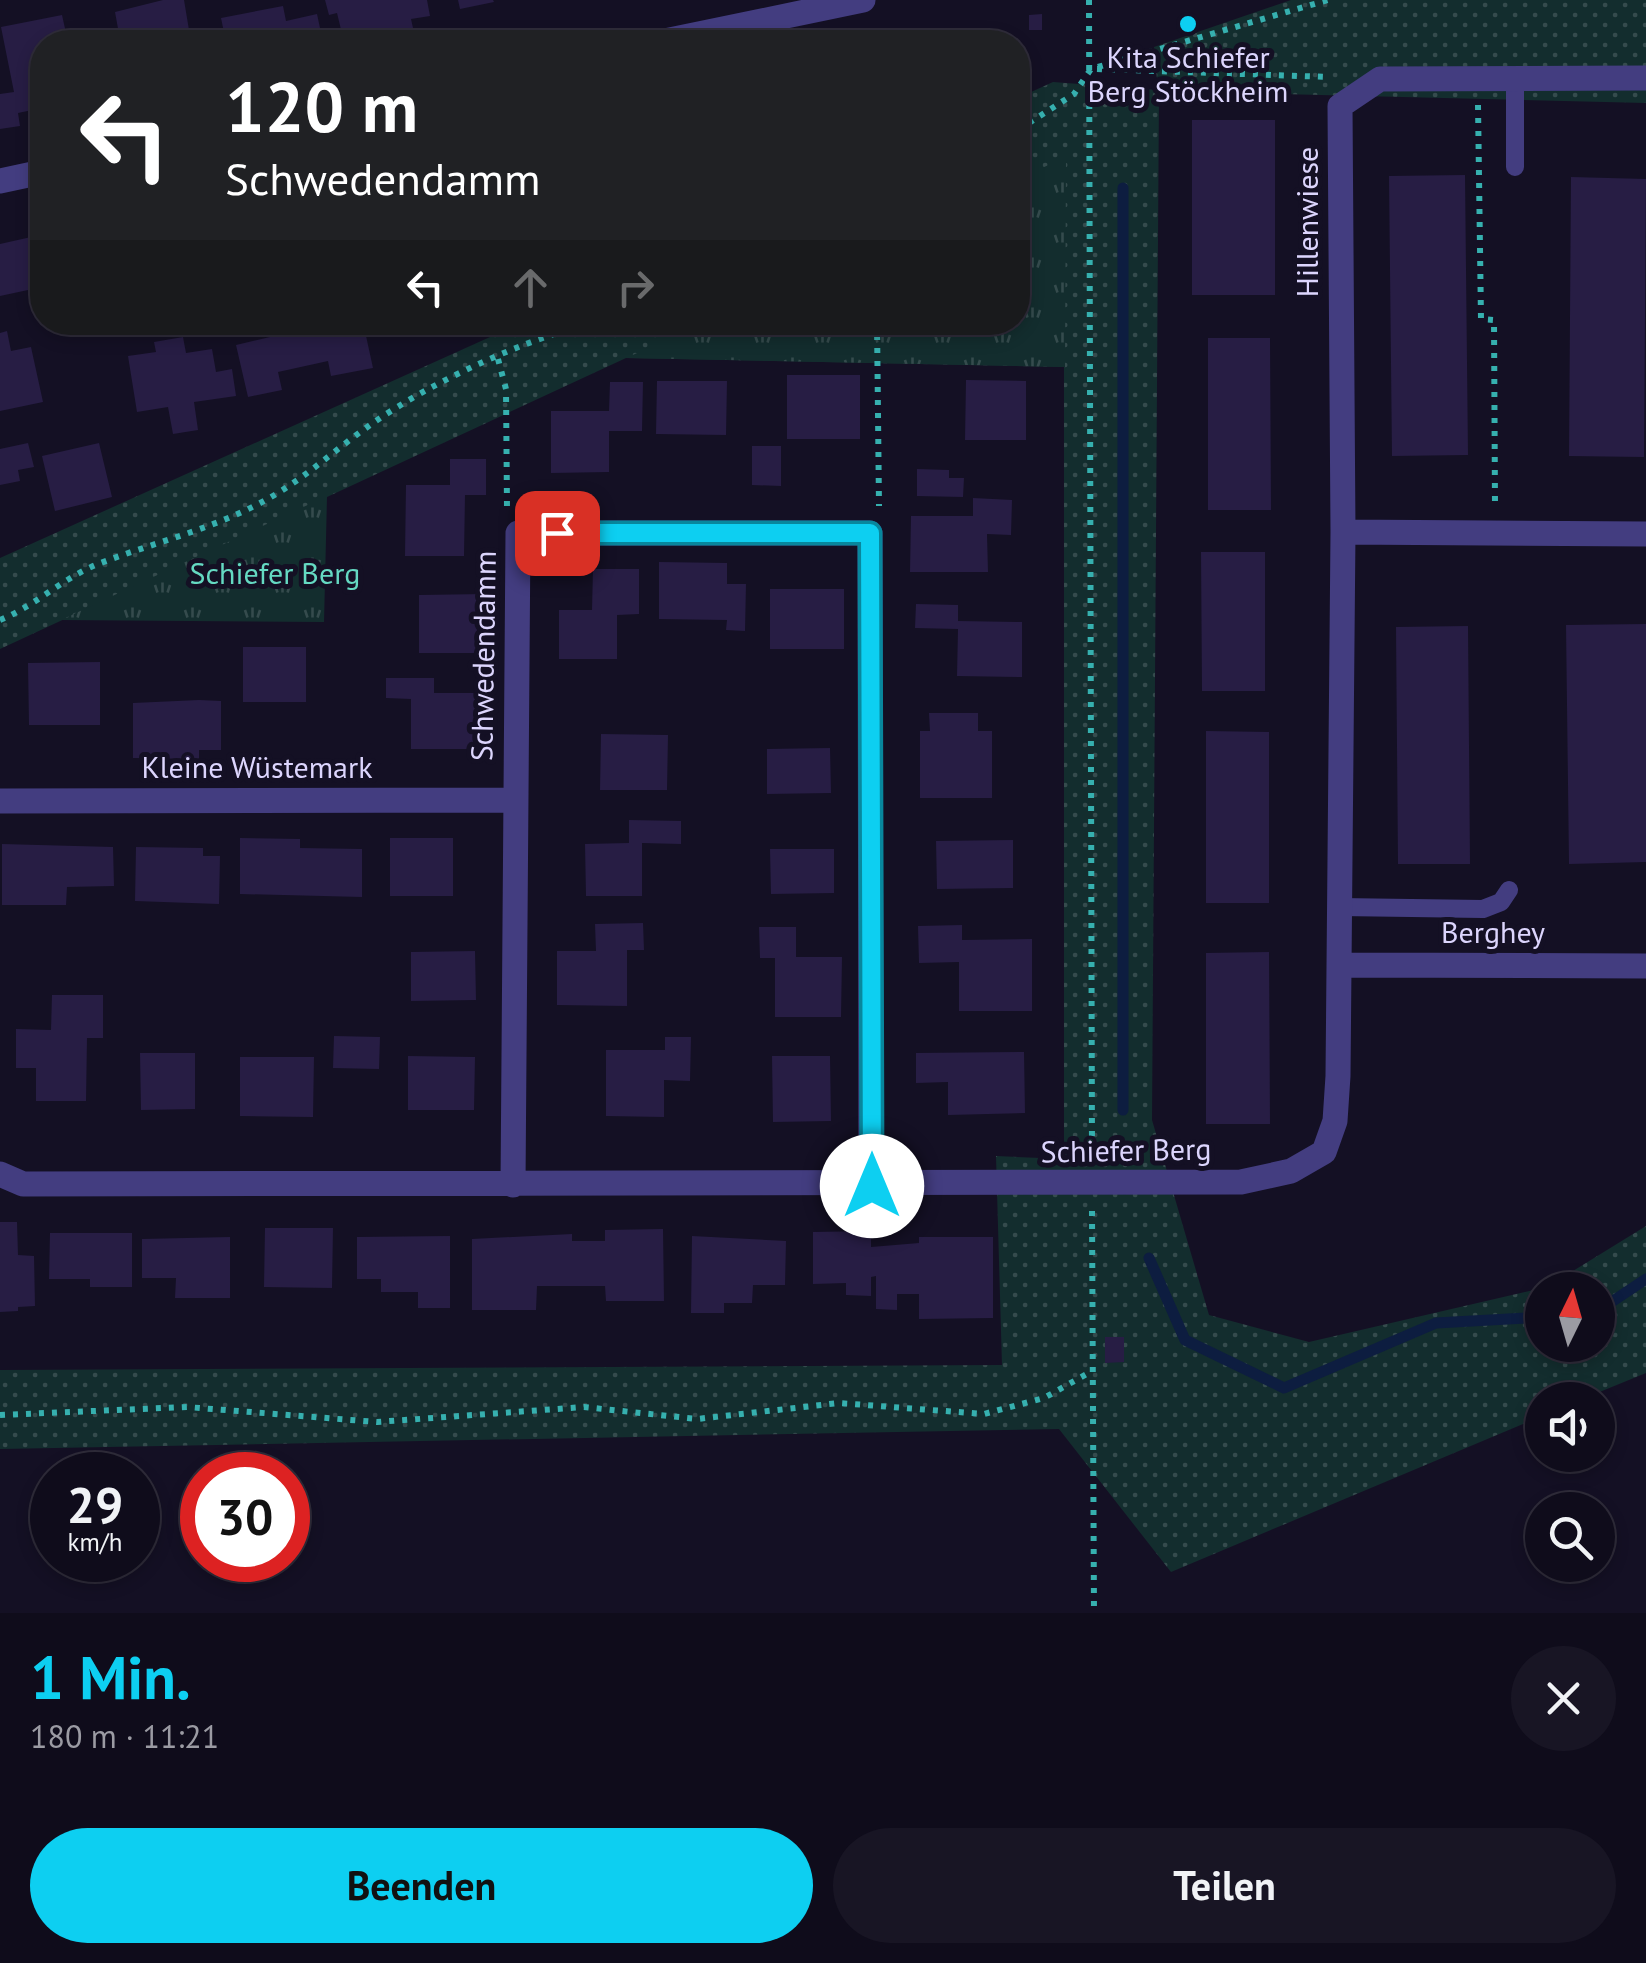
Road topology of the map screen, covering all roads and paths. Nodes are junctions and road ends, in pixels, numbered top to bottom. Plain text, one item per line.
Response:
1 (863, 0) edge
2 (1089, 0) edge
3 (1328, 0) edge
4 (718, 30) edge
5 (1092, 69) junction
6 (1646, 78) edge
7 (1380, 79) junction
8 (1478, 79) junction
9 (1515, 79) junction
10 (1030, 122) edge
11 (1515, 167) dead end
12 (30, 175) edge
13 (0, 181) edge
14 (550, 335) edge
15 (877, 335) edge
16 (498, 359) junction
17 (1343, 532) junction
18 (1495, 532) junction
19 (518, 533) junction
20 (870, 533) junction
21 (1646, 534) edge
22 (0, 620) edge
23 (515, 800) junction
24 (0, 801) edge
25 (1509, 890) dead end
26 (1339, 907) junction
27 (1341, 965) junction
28 (1646, 966) edge
29 (0, 1174) edge
30 (512, 1185) junction
31 (1092, 1185) junction
32 (872, 1186) junction
33 (1092, 1370) junction
34 (0, 1416) edge
35 (1094, 1613) edge

1 - 4 street
2 - 5 path
3 - 5 path
5 - 7 path
5 - 10 path
5 - 31 path
6 - 9 street
7 - 8 street
7 - 17 street, Hillenwiese
8 - 9 street
8 - 18 path
9 - 11 lane
12 - 13 street
14 - 16 path
15 - 20 path
16 - 19 path
16 - 22 path
17 - 18 street
17 - 26 street, Schiefer Berg
18 - 21 street
19 - 20 street, Schwedendamm
19 - 23 street, Schwedendamm
20 - 32 street
23 - 24 street, Kleine Wüstemark
23 - 30 street, Schwedendamm
25 - 26 lane
26 - 27 street, Schiefer Berg
27 - 28 street, Berghey
27 - 31 street, Schiefer Berg
29 - 30 street, Schiefer Berg
30 - 32 street, Schiefer Berg
31 - 32 street, Schiefer Berg
31 - 33 path
33 - 34 path
33 - 35 path

